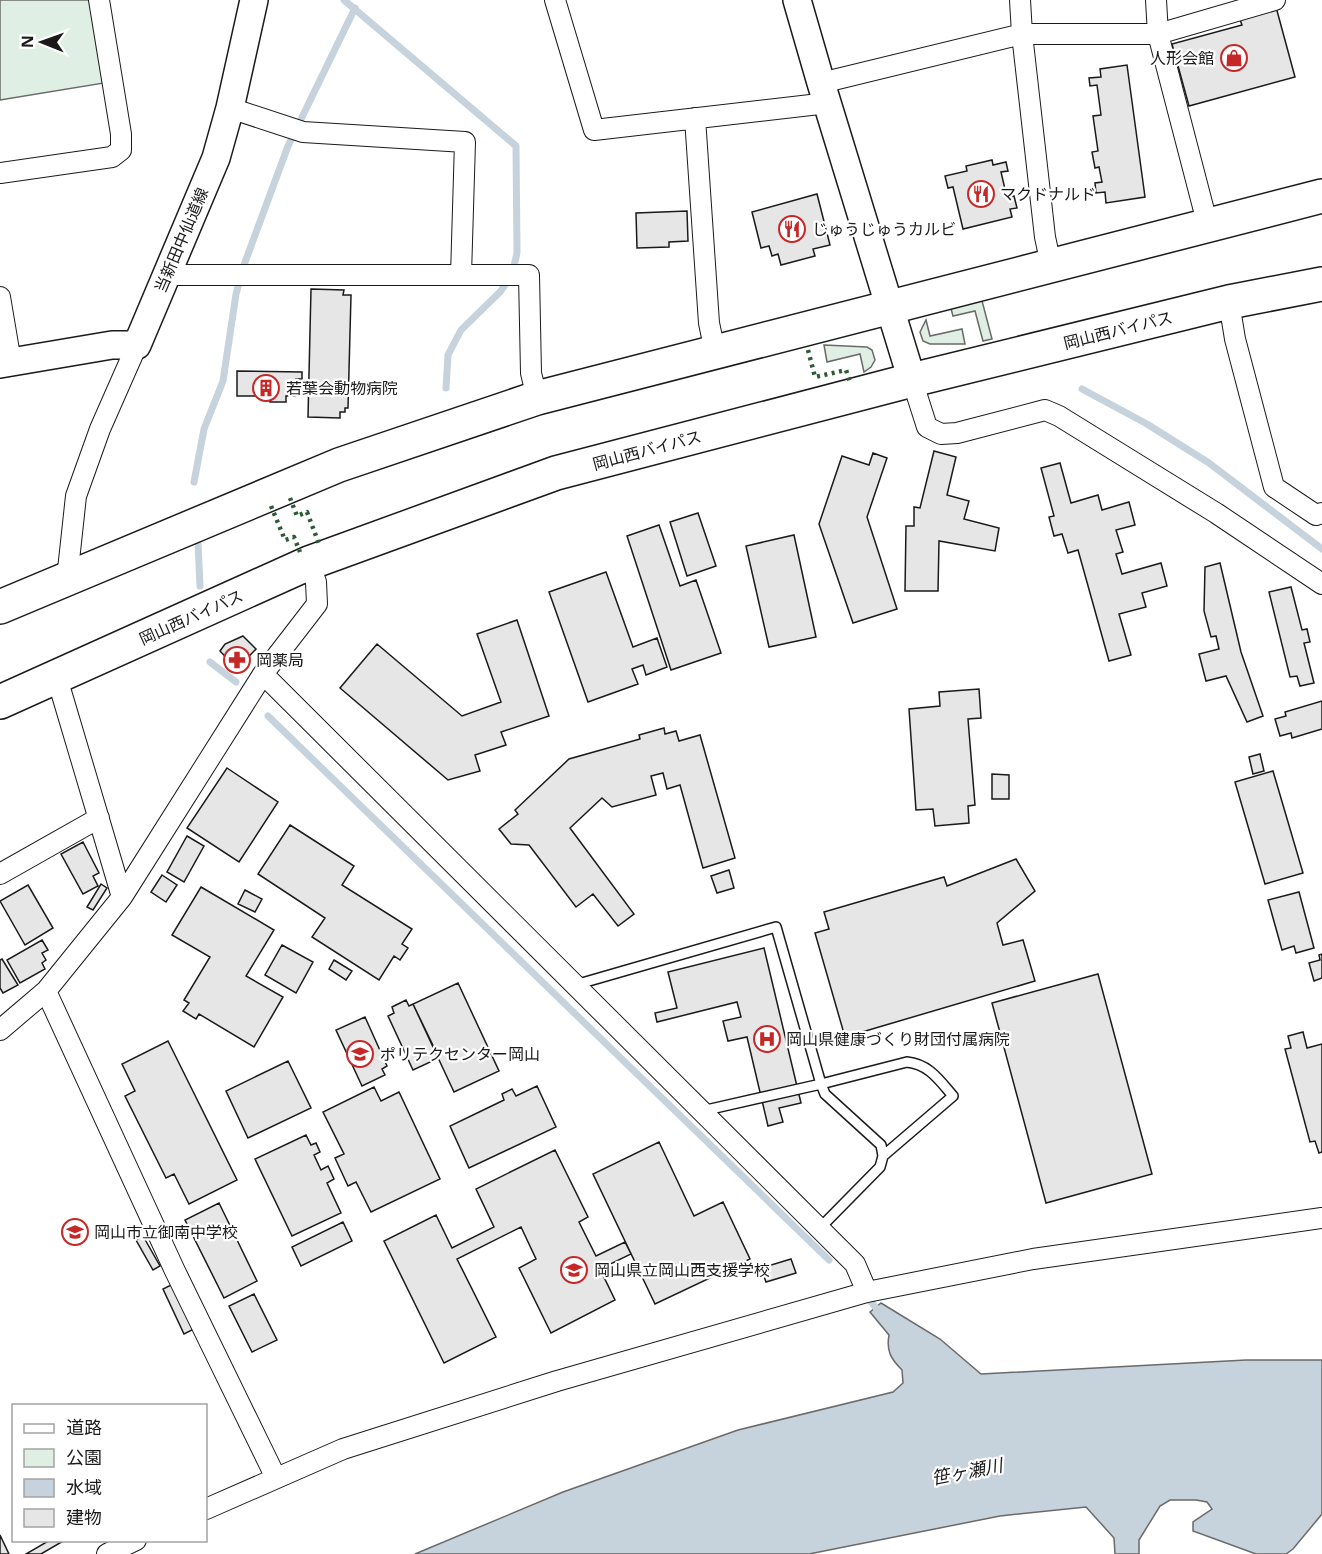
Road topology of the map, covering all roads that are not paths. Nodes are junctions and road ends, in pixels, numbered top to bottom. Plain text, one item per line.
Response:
1 (99, 0) edge
2 (254, 0) edge
3 (555, 0) edge
4 (797, 0) edge
5 (1020, 0) edge
6 (1156, 0) edge
7 (1275, 0) edge
8 (1022, 34) junction
9 (1158, 34) junction
10 (824, 93) junction
11 (230, 108) junction
12 (695, 118) junction
13 (0, 173) edge
14 (1322, 187) edge
15 (1322, 196) edge
16 (1282, 206) junction
17 (1208, 226) junction
18 (1051, 265) junction
19 (166, 274) junction
20 (461, 275) junction
21 (1320, 286) edge
22 (0, 297) edge
23 (1229, 302) junction
24 (889, 306) junction
25 (137, 345) junction
26 (715, 352) junction
27 (6, 363) edge
28 (912, 380) junction
29 (537, 398) junction
30 (1322, 513) edge
31 (309, 563) junction
32 (67, 579) junction
33 (1322, 584) edge
34 (0, 607) edge
35 (263, 674) junction
36 (57, 678) junction
37 (0, 702) edge
38 (99, 818) junction
39 (0, 874) edge
40 (122, 897) junction
41 (575, 985) junction
42 (46, 991) junction
43 (0, 1030) edge
44 (821, 1084) junction
45 (702, 1111) junction
46 (883, 1156) junction
47 (1322, 1218) edge
48 (819, 1229) junction
49 (867, 1292) junction
50 (276, 1478) junction
51 (207, 1509) edge
52 (132, 1542) edge
53 (107, 1554) edge

1 - 13 street
2 - 11 main road, 当新田中仙道線
3 - 12 street
4 - 10 main road
5 - 8 street
6 - 9 street
7 - 9 street
8 - 9 street
8 - 10 street
8 - 18 street
9 - 17 street
10 - 12 street
10 - 24 main road
11 - 19 main road, 当新田中仙道線
11 - 20 street
12 - 26 street
14 - 16 street
15 - 16 highway
16 - 17 highway
17 - 18 highway
18 - 24 highway
19 - 20 street
19 - 25 main road, 当新田中仙道線
20 - 29 street
21 - 23 highway, 岡山西バイパス
22 - 27 street
23 - 28 highway, 岡山西バイパス
23 - 30 street
24 - 26 highway
24 - 28 main road
25 - 27 main road
25 - 32 street
26 - 29 highway
28 - 31 highway, 岡山西バイパス
28 - 33 street
29 - 32 highway
31 - 35 street
31 - 36 highway, 岡山西バイパス
32 - 34 highway
35 - 40 street
35 - 41 street
36 - 37 highway, 岡山西バイパス
36 - 38 street
38 - 39 street
38 - 40 street
40 - 42 street
41 - 44 lane
41 - 45 street
42 - 43 street
42 - 50 street
44 - 45 lane
44 - 46 lane
44 - 46 lane
45 - 48 street
46 - 48 lane
47 - 49 street
48 - 49 street
49 - 50 street
50 - 51 street
52 - 53 street

